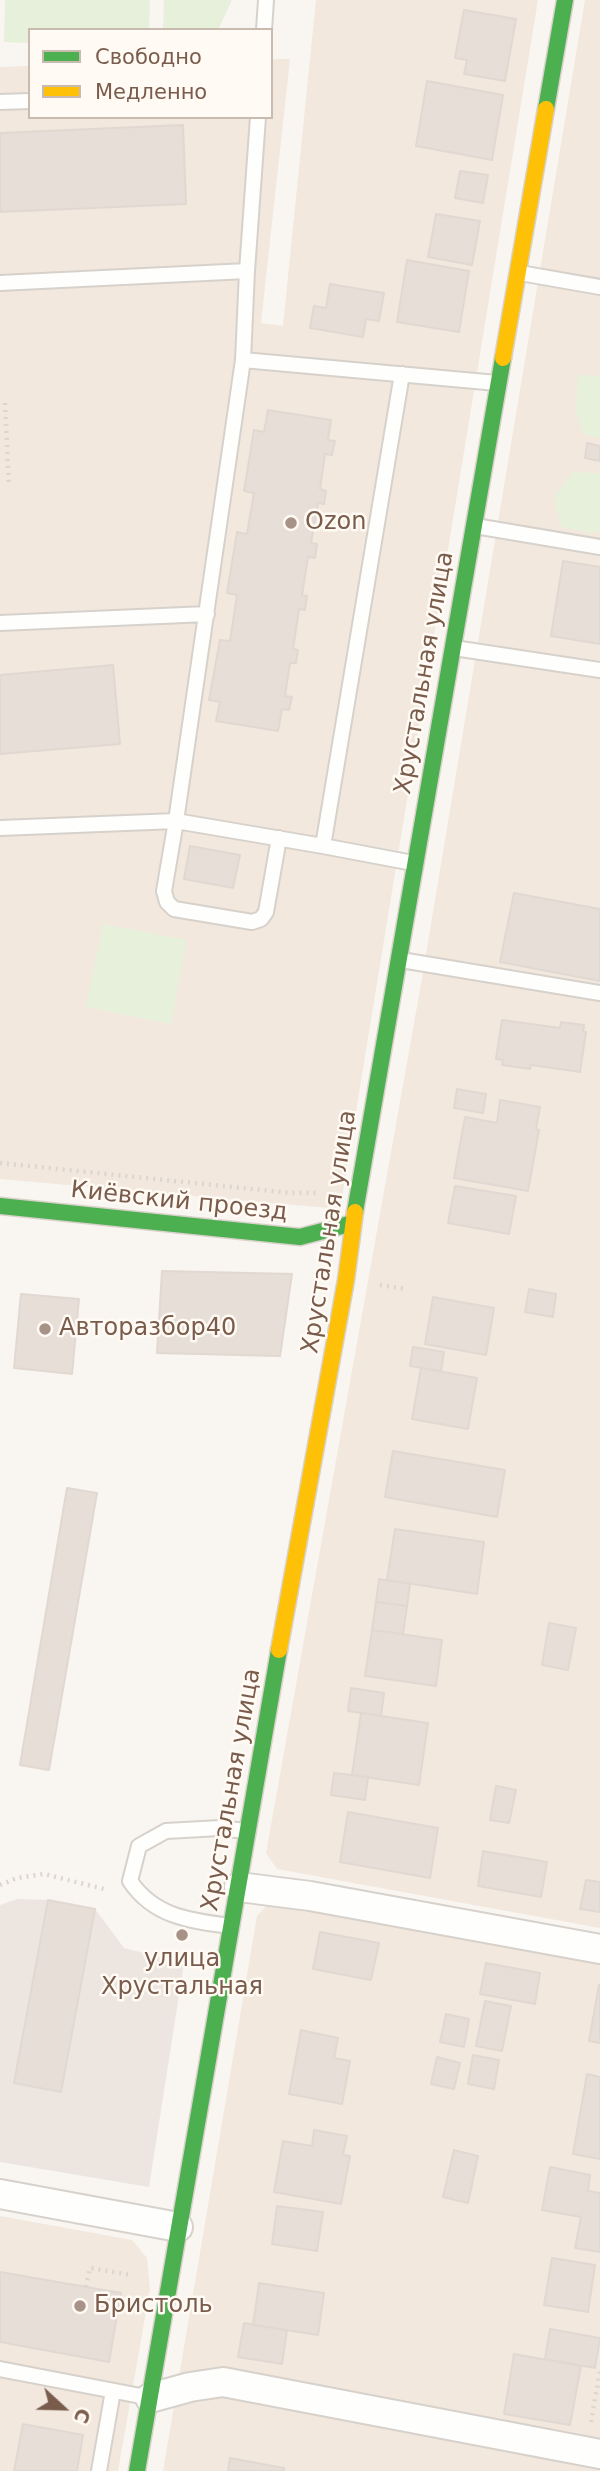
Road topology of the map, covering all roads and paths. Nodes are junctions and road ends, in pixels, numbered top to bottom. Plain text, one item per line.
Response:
1 (266, 0) edge
2 (565, 0) edge
3 (264, 28) edge
4 (28, 101) edge
5 (0, 102) edge
6 (258, 119) edge
7 (247, 271) junction
8 (519, 273) junction
9 (0, 283) edge
10 (600, 287) edge
11 (243, 360) junction
12 (402, 374) junction
13 (499, 383) junction
14 (5, 403) dead end
15 (9, 486) dead end
16 (474, 526) junction
17 (600, 547) edge
18 (206, 614) junction
19 (0, 623) edge
20 (453, 648) junction
21 (600, 670) edge
22 (176, 821) junction
23 (0, 828) edge
24 (279, 838) junction
25 (323, 846) junction
26 (415, 863) junction
27 (399, 959) junction
28 (600, 993) edge
29 (0, 1163) edge
30 (328, 1192) dead end
31 (0, 1206) edge
32 (353, 1223) junction
33 (247, 1831) junction
34 (0, 1885) edge
35 (239, 1887) junction
36 (140, 1897) junction
37 (233, 1926) junction
38 (600, 1949) edge
39 (0, 2194) edge
40 (178, 2227) junction
41 (132, 2275) dead end
42 (86, 2287) dead end
43 (0, 2369) edge
44 (113, 2391) junction
45 (150, 2398) junction
46 (600, 2454) edge
47 (99, 2471) edge
48 (137, 2471) edge

1 - 3 lane
2 - 8 main road, Хрустальная улица
4 - 5 lane
6 - 7 lane
7 - 9 lane
7 - 11 lane
8 - 10 lane
8 - 13 main road, Хрустальная улица
11 - 12 lane
11 - 18 lane
12 - 13 lane
12 - 25 lane
13 - 16 main road, Хрустальная улица
14 - 15 path
16 - 17 lane
16 - 20 main road, Хрустальная улица
18 - 19 lane
18 - 22 lane
20 - 21 lane
20 - 26 main road, Хрустальная улица
22 - 23 lane
22 - 24 lane
22 - 24 lane
24 - 25 lane
25 - 26 lane
26 - 27 main road, Хрустальная улица
27 - 28 lane
27 - 32 main road, Хрустальная улица
29 - 30 path
31 - 32 main road, Киёвский проезд
32 - 33 main road, Хрустальная улица
33 - 35 main road, Хрустальная улица
33 - 36 lane
34 - 36 path
35 - 37 main road, Хрустальная улица
35 - 38 street
36 - 37 lane
37 - 40 main road, Хрустальная улица
39 - 40 street
40 - 45 main road, Хрустальная улица
41 - 42 path
43 - 44 lane
44 - 45 lane
44 - 47 lane
45 - 46 street
45 - 48 main road, Хрустальная улица

